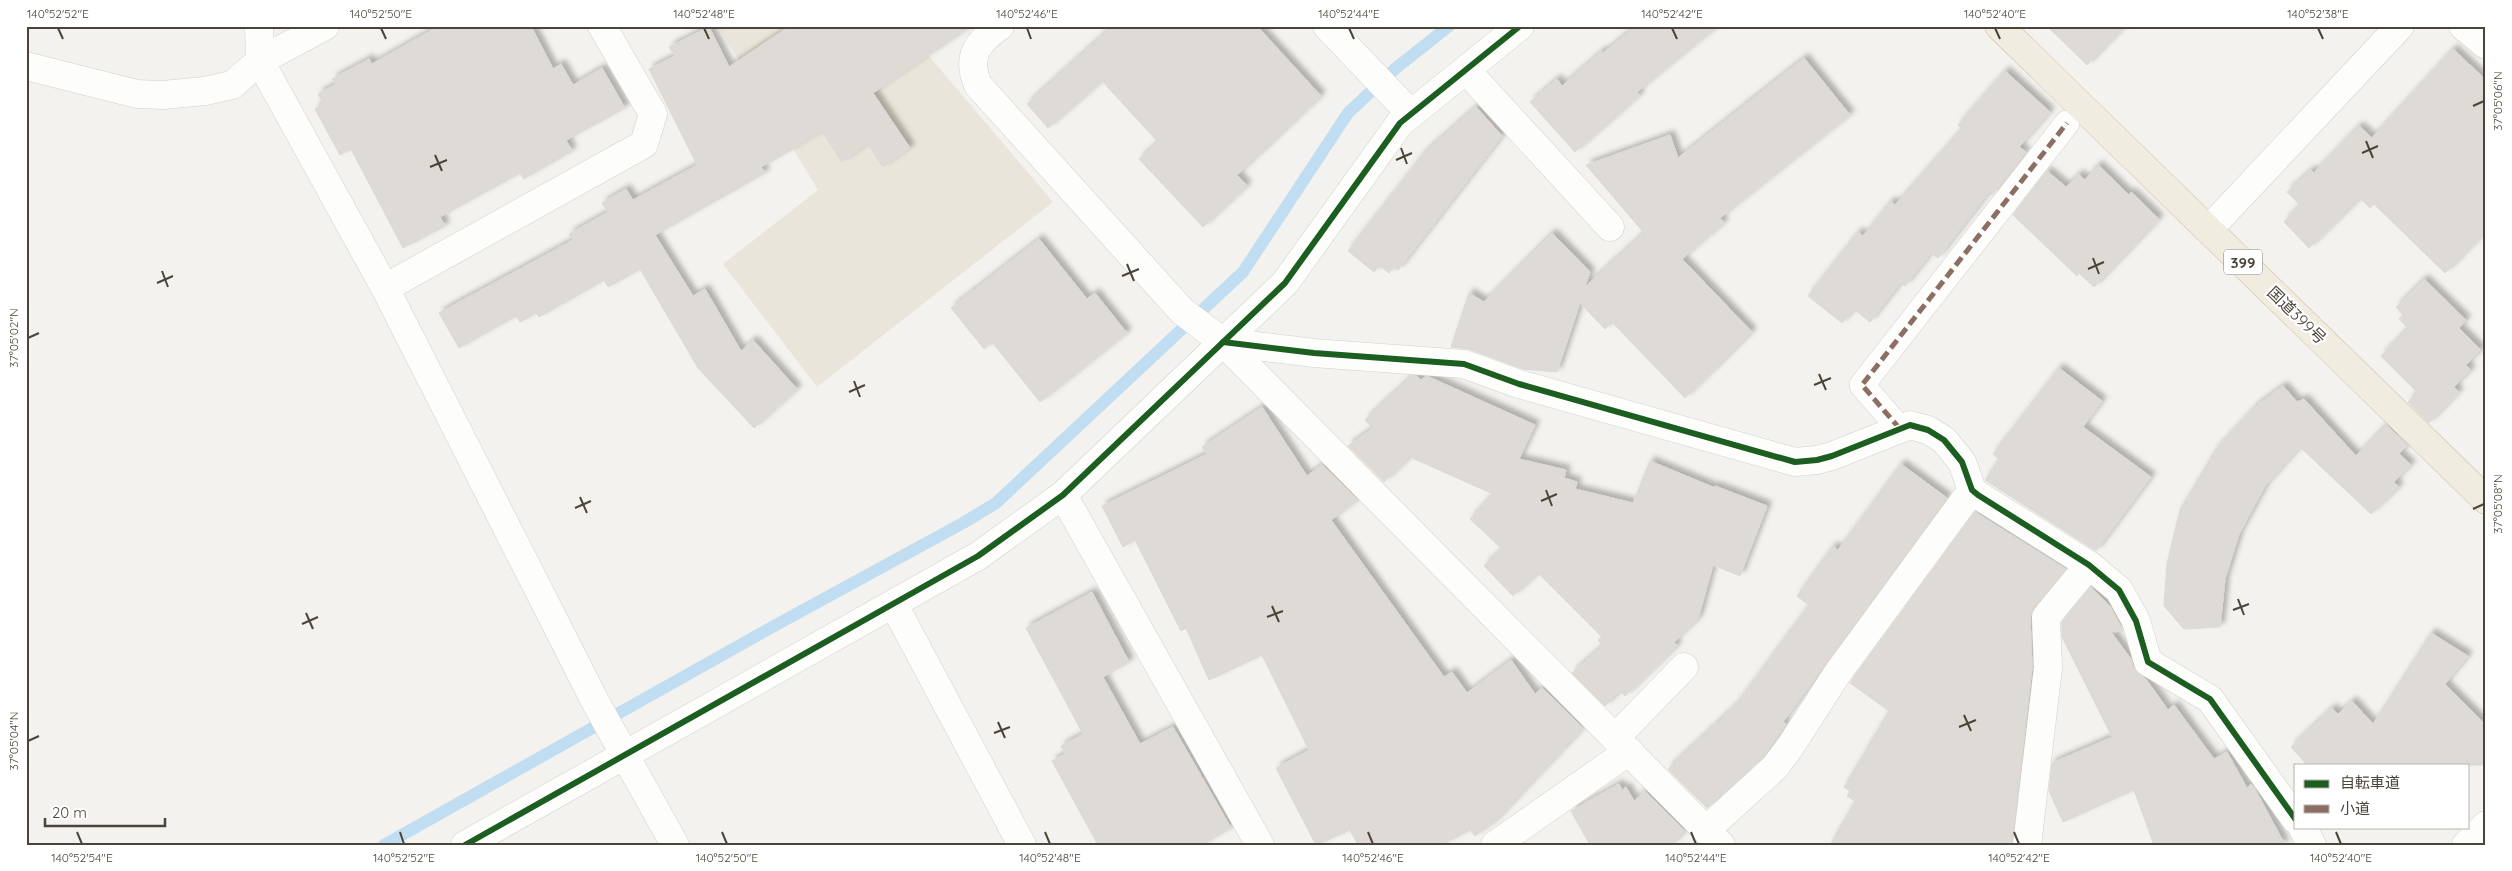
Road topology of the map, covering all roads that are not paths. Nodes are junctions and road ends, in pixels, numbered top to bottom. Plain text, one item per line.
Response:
1 (259, 26) edge
2 (325, 26) edge
3 (602, 26) edge
4 (1000, 26) edge
5 (1327, 26) edge
6 (1520, 26) edge
7 (1999, 26) edge
8 (2400, 26) edge
9 (2463, 26) edge
10 (2486, 45) edge
11 (260, 61) junction
12 (26, 66) edge
13 (1466, 70) junction
14 (1412, 114) junction
15 (2067, 123) dead end
16 (1610, 227) dead end
17 (2209, 229) junction
18 (385, 288) junction
19 (1223, 342) junction
20 (1900, 429) junction
21 (1972, 490) junction
22 (1063, 495) junction
23 (2486, 500) edge
24 (2089, 565) junction
25 (894, 605) junction
26 (1684, 667) dead end
27 (1622, 745) junction
28 (624, 755) junction
29 (2294, 817) edge
30 (2303, 828) edge
31 (1714, 837) edge
32 (465, 845) edge
33 (675, 845) edge
34 (1022, 845) edge
35 (1260, 845) edge
36 (1494, 845) edge
37 (2027, 845) edge
38 (2312, 845) edge

1 - 11 street
2 - 11 street
3 - 18 street
4 - 19 street
5 - 14 street
6 - 13 street
7 - 17 highway, 国道399号 / 399
8 - 17 street
9 - 10 street
11 - 12 street
11 - 18 street
13 - 14 street
13 - 16 street
14 - 19 street
15 - 20 street
17 - 23 highway, 国道399号 / 399
18 - 28 street
19 - 20 street
19 - 22 street
19 - 27 street
20 - 21 street
21 - 24 street
21 - 31 street
22 - 25 street
22 - 35 street
24 - 29 street
24 - 37 street
25 - 28 street
25 - 34 street
26 - 27 street
27 - 31 street
27 - 36 street
28 - 32 street
28 - 33 street
30 - 38 street

